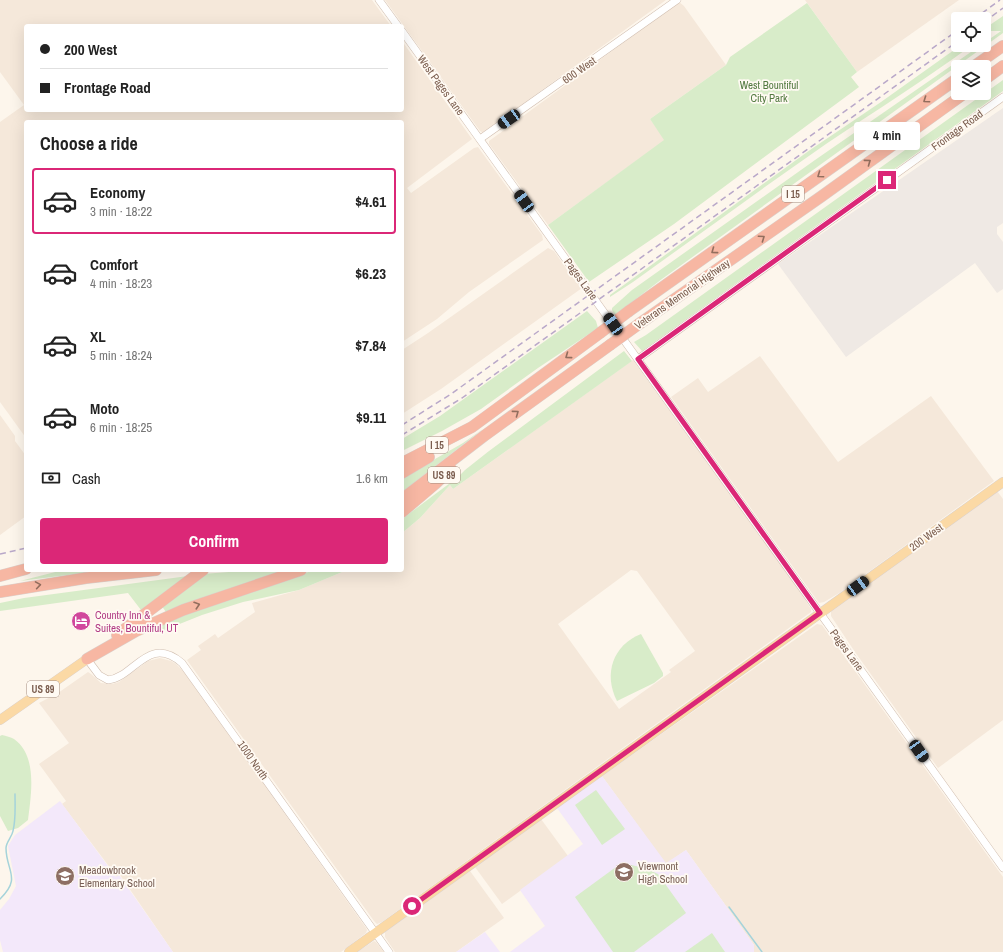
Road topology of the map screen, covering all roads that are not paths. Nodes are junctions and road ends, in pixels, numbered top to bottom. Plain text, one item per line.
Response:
1 (379, 0) edge
2 (677, 0) edge
3 (397, 24) edge
4 (404, 34) edge
5 (1003, 46) edge
6 (983, 60) edge
7 (1003, 66) edge
8 (991, 75) edge
9 (951, 83) edge
10 (1003, 97) edge
11 (955, 100) edge
12 (480, 139) junction
13 (638, 359) junction
14 (472, 427) junction
15 (484, 436) junction
16 (404, 461) edge
17 (404, 472) edge
18 (1003, 482) edge
19 (404, 497) edge
20 (404, 510) edge
21 (24, 570) edge
22 (138, 572) edge
23 (200, 572) edge
24 (295, 572) edge
25 (0, 576) edge
26 (0, 592) edge
27 (820, 613) junction
28 (87, 658) junction
29 (0, 720) edge
30 (1003, 868) edge
31 (375, 933) junction
32 (349, 952) edge
33 (389, 952) edge

1 - 3 street
2 - 12 street, 600 West
4 - 12 street, West Pages Lane
5 - 6 highway
7 - 8 highway
9 -> 14 highway, Veterans Memorial Highway / I 15, bridge
10 - 13 street, Frontage Road
15 -> 11 highway, Veterans Memorial Highway / I 15, bridge
12 - 13 street, Pages Lane
13 - 27 street, Pages Lane
14 - 16 highway, Veterans Memorial Highway / I 15
14 - 17 highway, US 89
15 - 19 highway, Veterans Memorial Highway / I 15
15 - 20 highway, US 89
18 - 27 main road, 200 West
21 - 25 highway
26 -> 22 highway
23 - 28 highway, US 89
28 -> 24 highway, US 89
27 - 30 street, Pages Lane
27 - 31 main road
28 - 29 main road, US 89
28 - 31 street, 1000 North
31 - 32 main road
31 - 33 street, 1000 North

